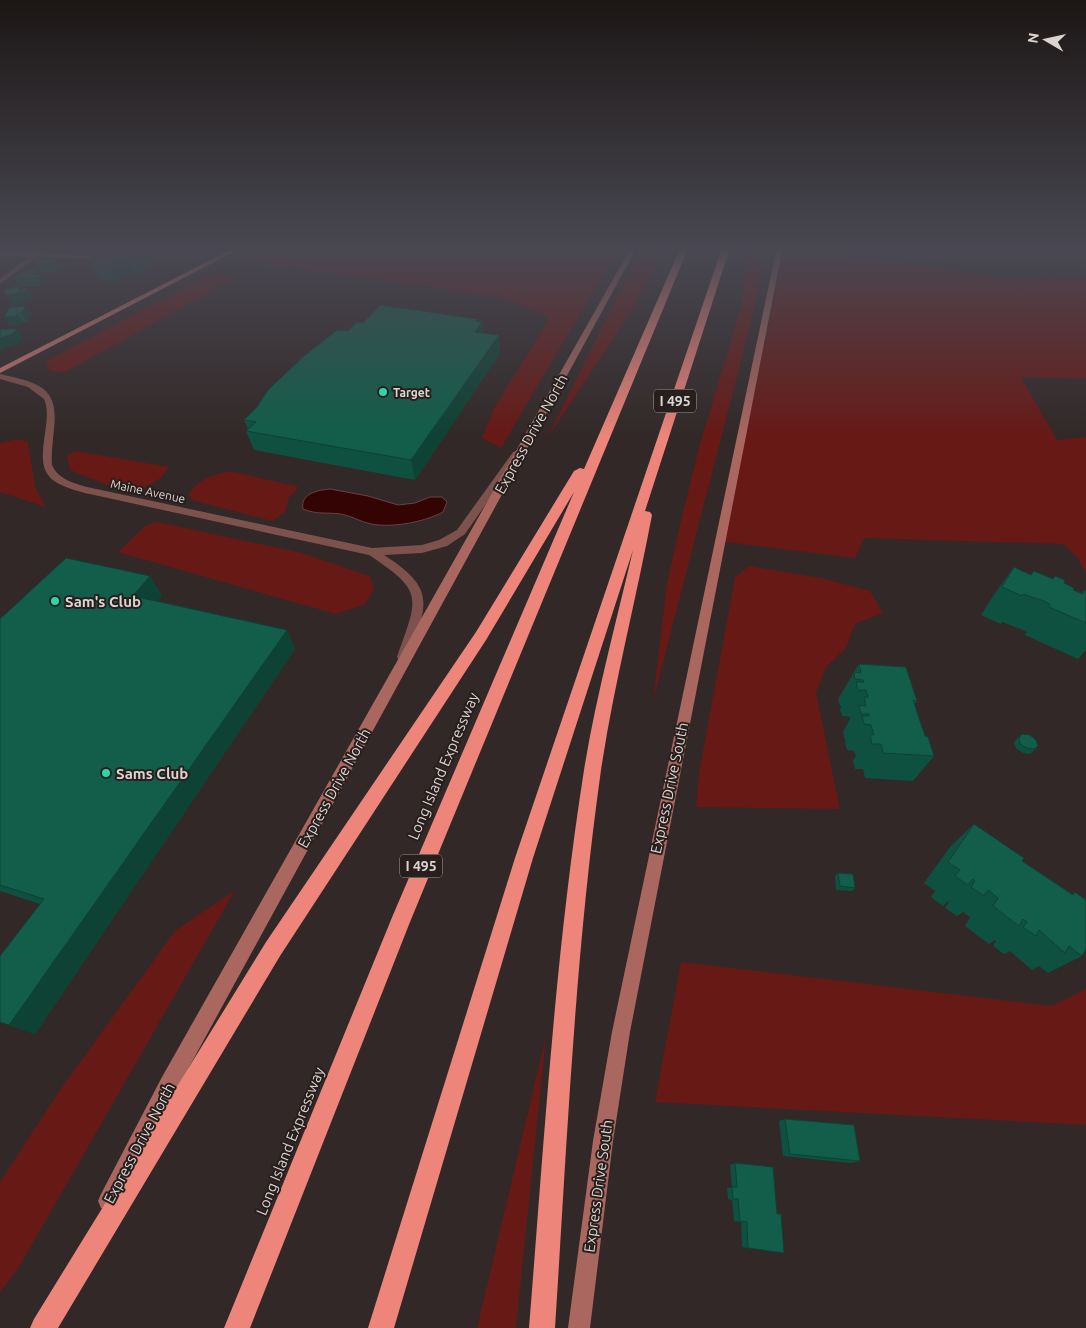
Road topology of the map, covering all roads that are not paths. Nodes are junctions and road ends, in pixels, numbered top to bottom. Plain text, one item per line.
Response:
1 (114, 313) edge
2 (598, 313) edge
3 (657, 313) edge
4 (704, 313) edge
5 (766, 313) edge
6 (0, 372) edge
7 (0, 376) edge
8 (616, 410) junction
9 (540, 420) junction
10 (655, 462) junction
11 (372, 552) junction
12 (398, 674) junction
13 (42, 1328) edge
14 (238, 1328) edge
15 (381, 1328) edge
16 (542, 1328) edge
17 (579, 1328) edge

1 - 6 main road
2 - 9 main road, Express Drive North
3 - 8 highway, Long Island Expressway / I 495
4 - 10 highway, I 495
5 - 17 main road, Express Drive South
7 - 11 street, Maine Avenue
8 - 13 highway
8 - 14 highway, Long Island Expressway / I 495
9 - 11 street
9 - 12 main road, Express Drive North
10 - 15 highway, I 495
10 - 16 highway
11 - 12 street
12 - 13 main road, Express Drive North

